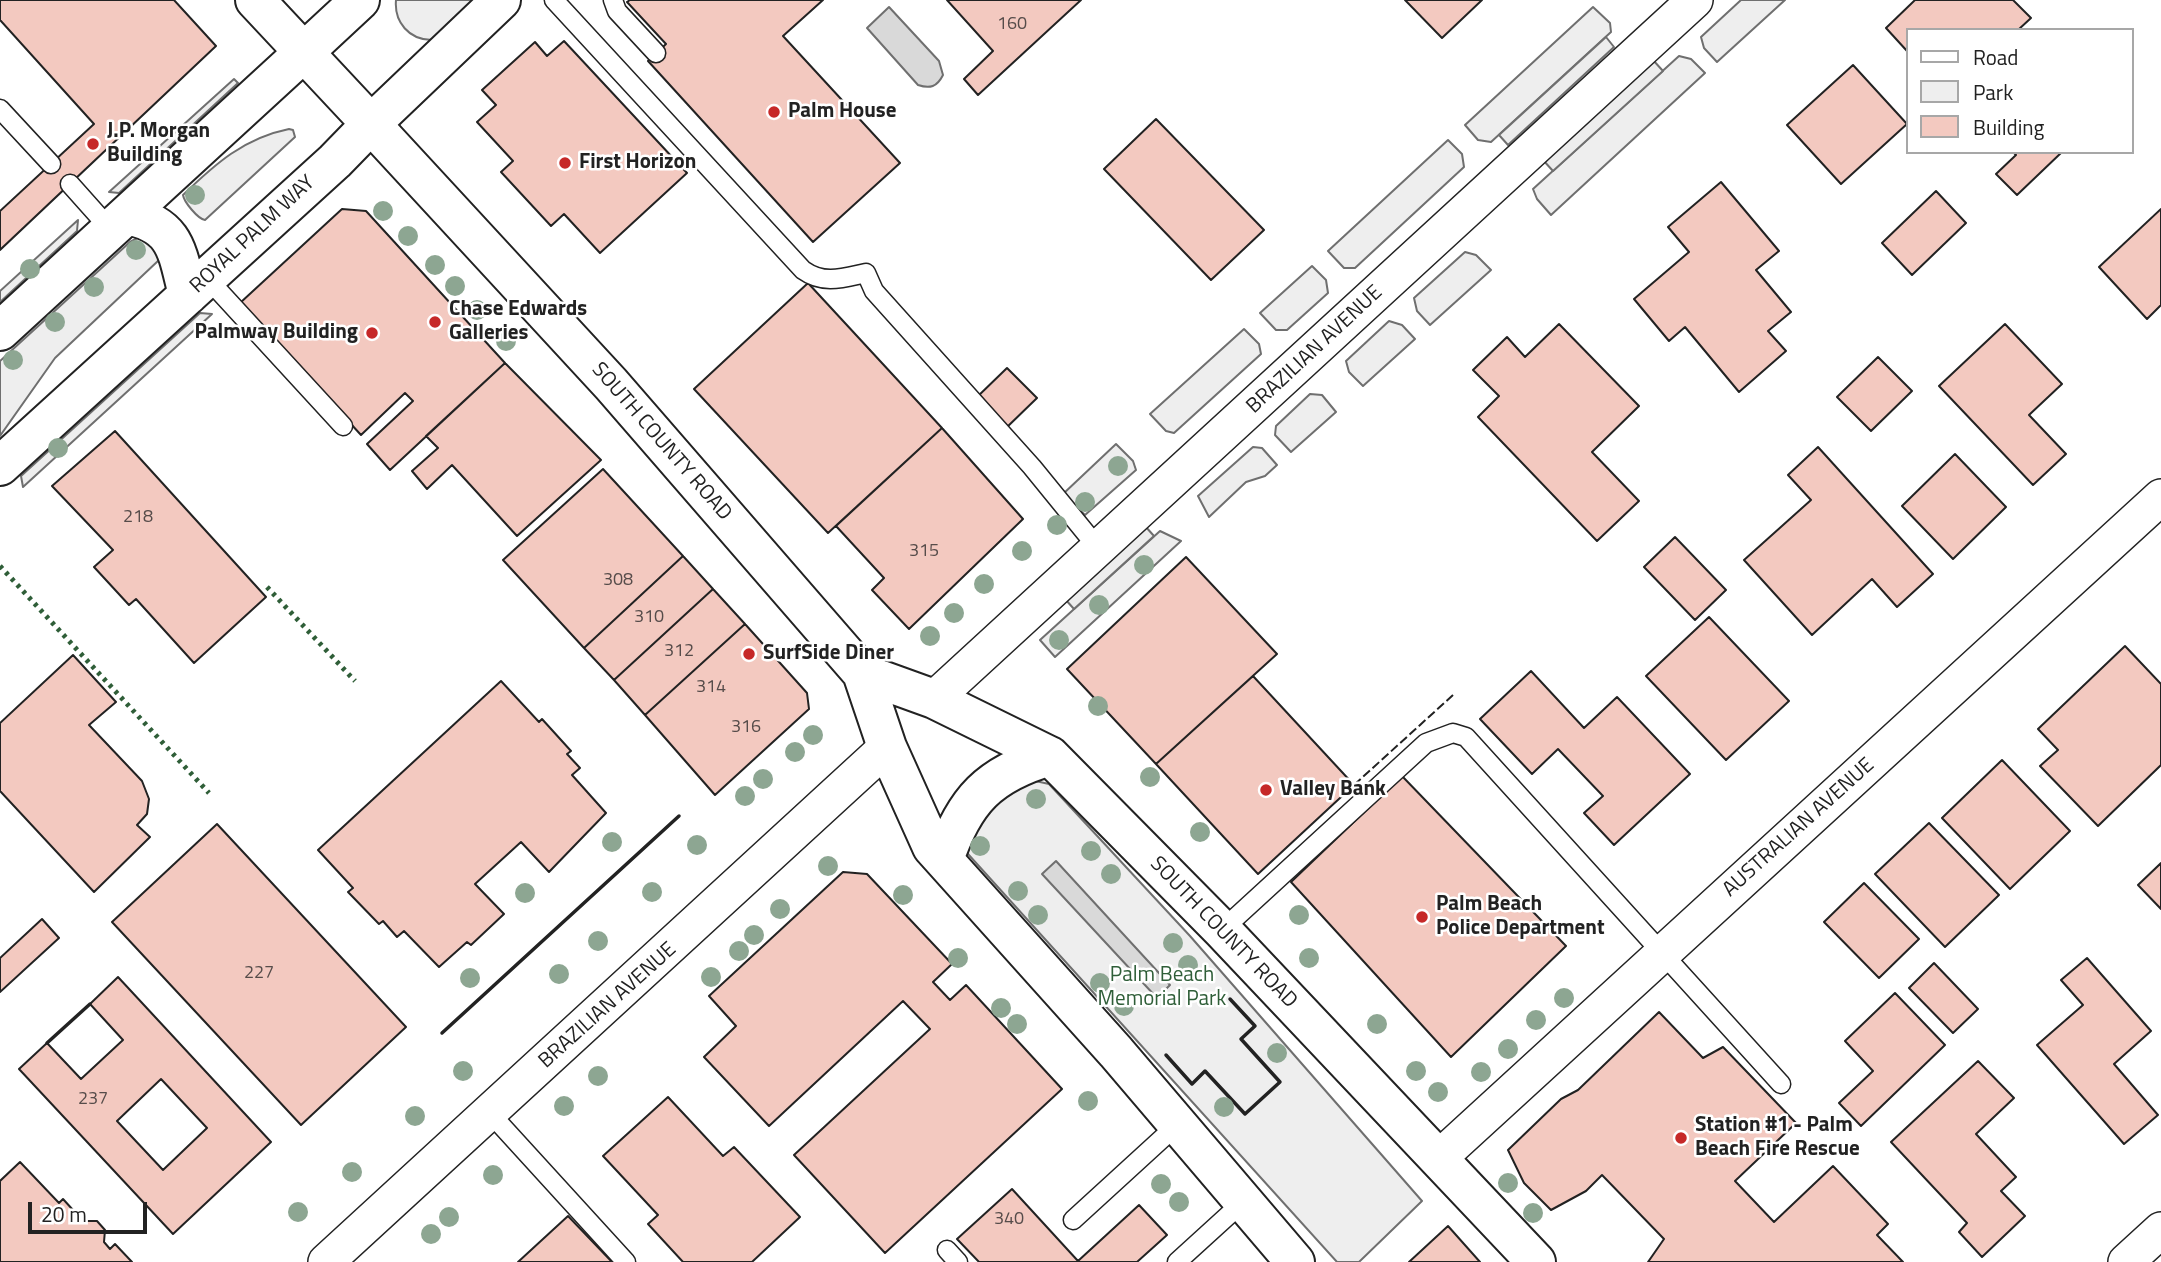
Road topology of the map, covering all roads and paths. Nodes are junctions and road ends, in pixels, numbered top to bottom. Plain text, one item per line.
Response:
1 (255, 0) edge
2 (360, 0) edge
3 (501, 0) edge
4 (554, 0) edge
5 (613, 0) edge
6 (1695, 0) edge
7 (303, 53) junction
8 (656, 53) dead end
9 (0, 109) edge
10 (371, 124) junction
11 (51, 164) dead end
12 (70, 184) dead end
13 (119, 222) junction
14 (197, 286) junction
15 (0, 331) edge
16 (343, 426) dead end
17 (0, 466) edge
18 (2161, 497) edge
19 (1098, 548) junction
20 (862, 673) junction
21 (934, 699) junction
22 (887, 747) junction
23 (1050, 756) junction
24 (944, 860) junction
25 (1222, 930) junction
26 (1661, 954) junction
27 (1781, 1084) dead end
28 (490, 1113) junction
29 (1178, 1124) junction
30 (1438, 1159) junction
31 (1244, 1201) junction
32 (1073, 1220) dead end
33 (2161, 1230) edge
34 (326, 1262) edge
35 (626, 1262) edge
36 (1177, 1262) edge
37 (1295, 1262) edge
38 (1536, 1262) edge
39 (2126, 1262) edge

1 - 7 main road, SOUTH COUNTY ROAD
2 - 7 main road
3 - 10 main road, ROYAL PALM WAY
4 - 19 lane
5 - 8 lane
6 - 19 street, BRAZILIAN AVENUE
7 - 10 main road, SOUTH COUNTY ROAD
7 - 13 main road
9 - 11 lane
10 - 14 main road, ROYAL PALM WAY
10 - 20 main road, SOUTH COUNTY ROAD
12 - 13 lane
13 - 14 main road
13 - 15 main road
14 - 16 lane
14 - 17 main road, ROYAL PALM WAY
18 - 26 street, AUSTRALIAN AVENUE
19 - 21 street, BRAZILIAN AVENUE
20 - 21 main road, SOUTH COUNTY ROAD
20 - 22 main road, SOUTH COUNTY ROAD
21 - 23 main road, SOUTH COUNTY ROAD
22 - 24 main road, SOUTH COUNTY ROAD
22 - 28 street, BRAZILIAN AVENUE
23 - 24 main road
23 - 25 main road, SOUTH COUNTY ROAD
24 - 29 main road, SOUTH COUNTY ROAD
25 - 26 lane
25 - 30 main road, SOUTH COUNTY ROAD
26 - 27 lane
26 - 30 street, AUSTRALIAN AVENUE
28 - 34 street, BRAZILIAN AVENUE
28 - 35 lane
29 - 31 main road, SOUTH COUNTY ROAD
29 - 32 lane
30 - 38 main road, SOUTH COUNTY ROAD
31 - 36 lane
31 - 37 main road, SOUTH COUNTY ROAD
33 - 39 street

